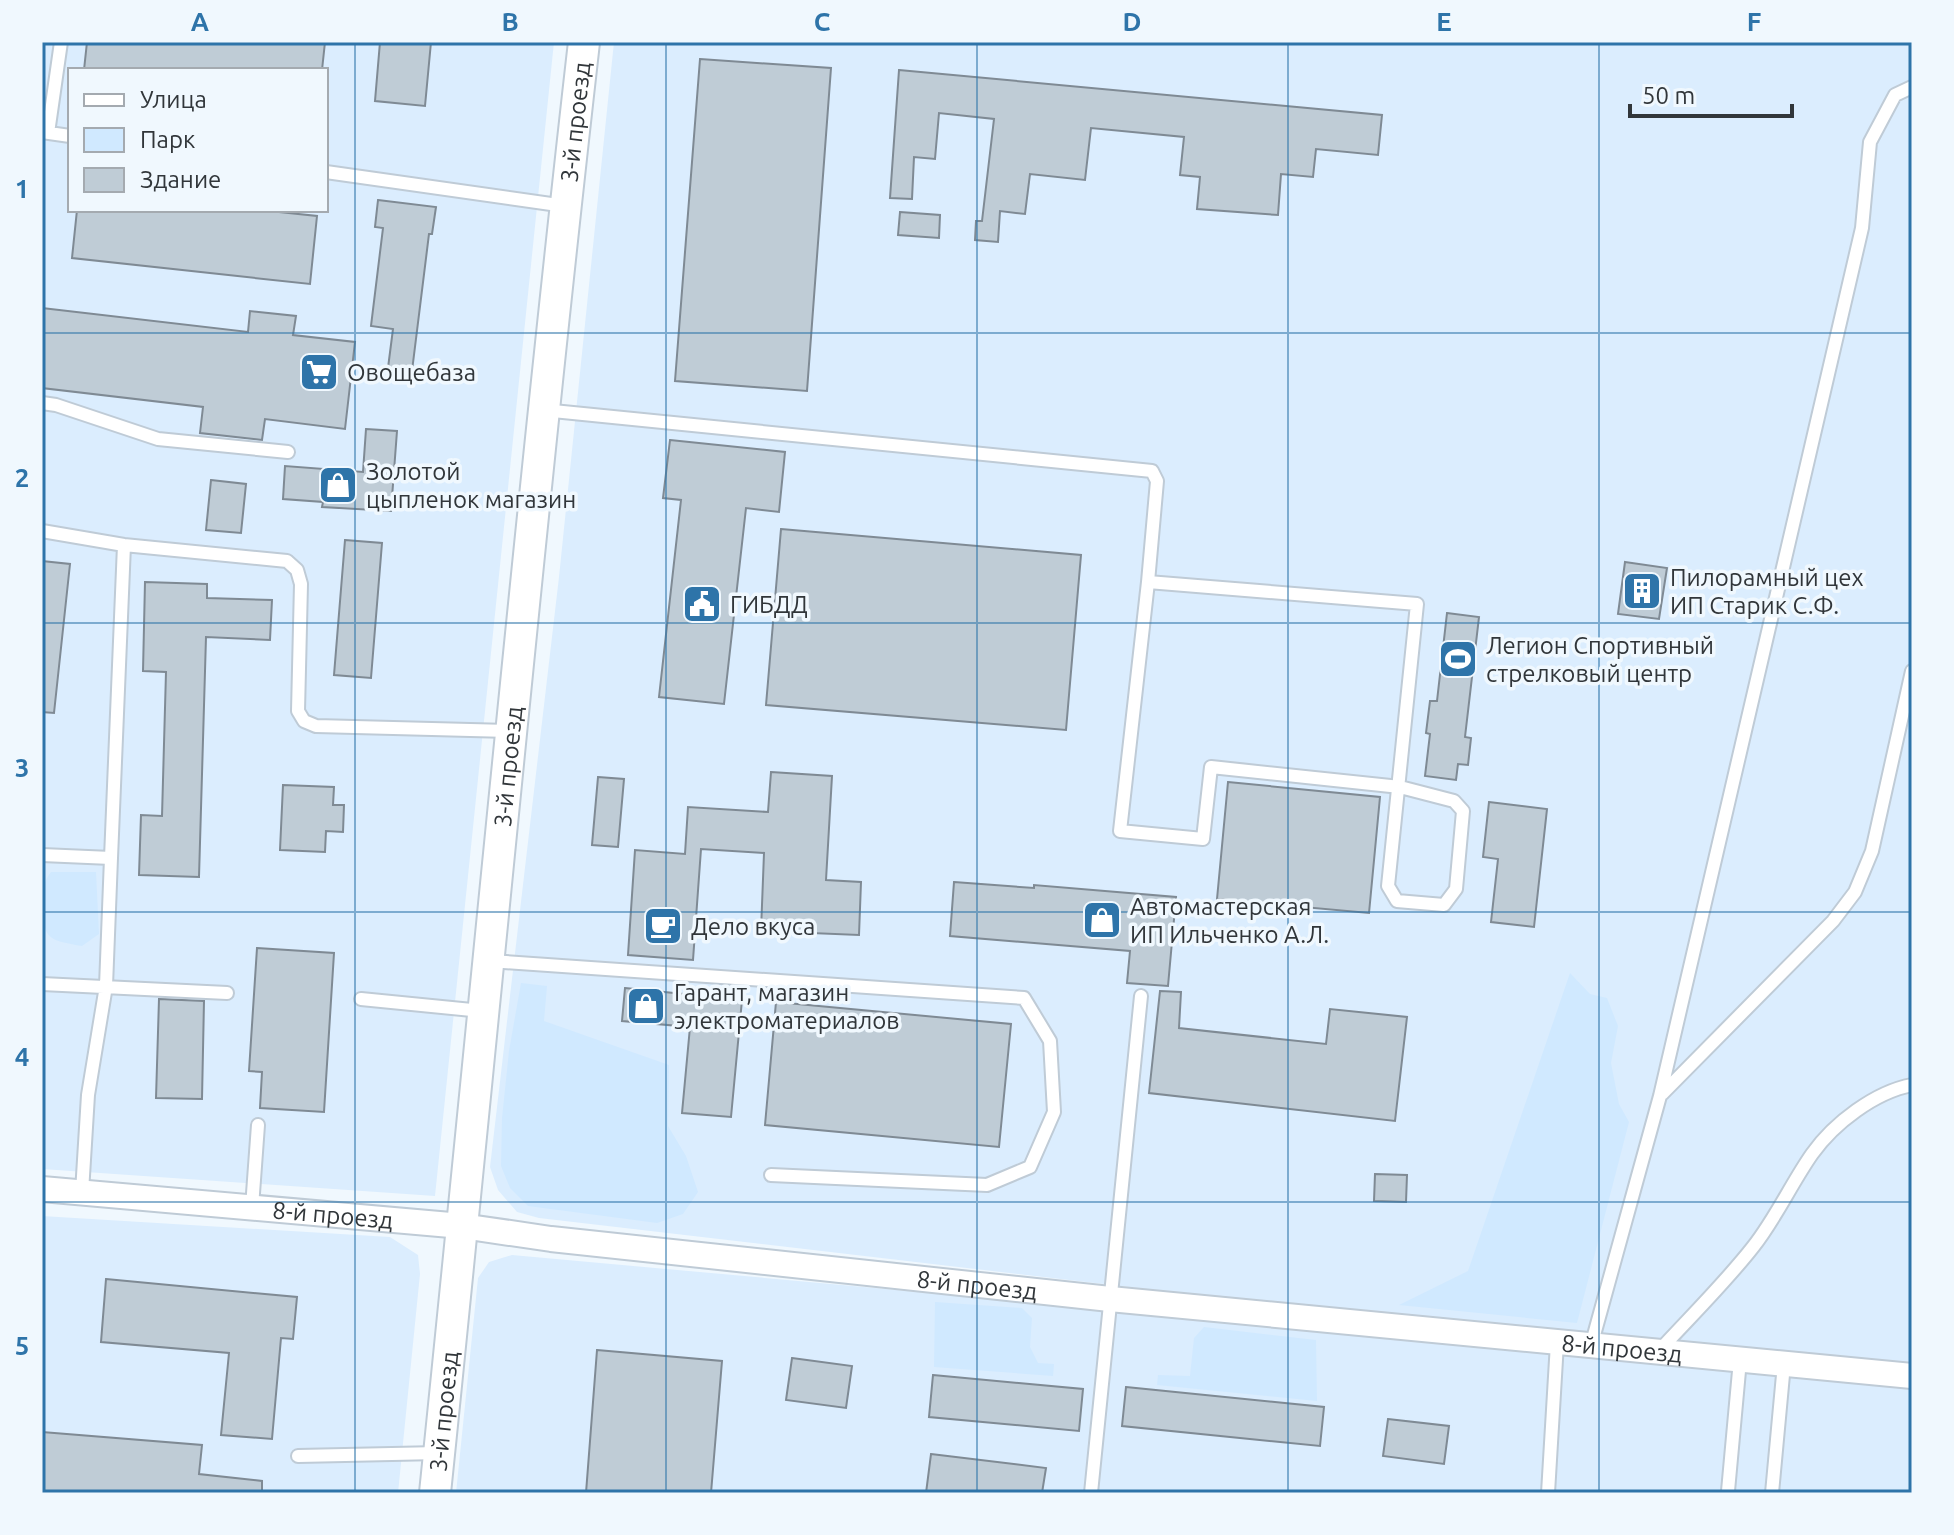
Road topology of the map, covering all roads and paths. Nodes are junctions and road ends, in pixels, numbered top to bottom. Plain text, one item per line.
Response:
1 (61, 42) edge
2 (584, 42) edge
3 (1912, 87) edge
4 (45, 132) edge
5 (68, 136) edge
6 (328, 172) edge
7 (565, 206) junction
8 (42, 403) edge
9 (543, 410) junction
10 (288, 452) dead end
11 (42, 531) edge
12 (124, 545) junction
13 (1148, 582) junction
14 (1912, 671) edge
15 (512, 731) junction
16 (1400, 787) junction
17 (42, 855) edge
18 (111, 858) junction
19 (490, 961) junction
20 (42, 984) edge
21 (106, 986) junction
22 (227, 993) dead end
23 (1141, 996) dead end
24 (361, 999) dead end
25 (485, 1012) junction
26 (1912, 1085) edge
27 (1660, 1096) junction
28 (258, 1125) dead end
29 (771, 1175) dead end
30 (42, 1189) edge
31 (82, 1192) junction
32 (252, 1207) junction
33 (462, 1226) junction
34 (1110, 1299) junction
35 (1557, 1343) junction
36 (1591, 1346) junction
37 (1658, 1352) junction
38 (1740, 1360) junction
39 (1784, 1364) junction
40 (1912, 1376) edge
41 (439, 1453) junction
42 (298, 1456) dead end
43 (1728, 1491) edge
44 (435, 1493) edge
45 (1091, 1493) edge
46 (1548, 1493) edge
47 (1772, 1493) edge

1 - 4 lane
2 - 7 street, 3-й проезд
3 - 27 lane
4 - 5 lane
6 - 7 lane
7 - 9 street, 3-й проезд
8 - 10 lane
9 - 13 lane
9 - 15 street, 3-й проезд
11 - 12 lane
12 - 15 lane
12 - 18 lane
13 - 16 lane
13 - 16 lane
14 - 27 lane
15 - 19 street, 3-й проезд
16 - 16 lane
17 - 18 lane
18 - 21 lane
19 - 25 street, 3-й проезд
19 - 29 lane
20 - 21 lane
21 - 22 lane
21 - 31 lane
23 - 34 lane
24 - 25 lane
25 - 33 street, 3-й проезд
26 - 37 lane
27 - 36 lane
28 - 32 lane
30 - 31 street, 8-й проезд
31 - 32 street, 8-й проезд
32 - 33 street, 8-й проезд
33 - 34 street, 8-й проезд
33 - 41 street, 3-й проезд
34 - 35 street, 8-й проезд
34 - 45 lane
35 - 36 street, 8-й проезд
35 - 46 lane
36 - 37 street, 8-й проезд
37 - 38 street, 8-й проезд
38 - 39 street, 8-й проезд
38 - 43 lane
39 - 40 street, 8-й проезд
39 - 47 lane
41 - 42 lane
41 - 44 street, 3-й проезд

